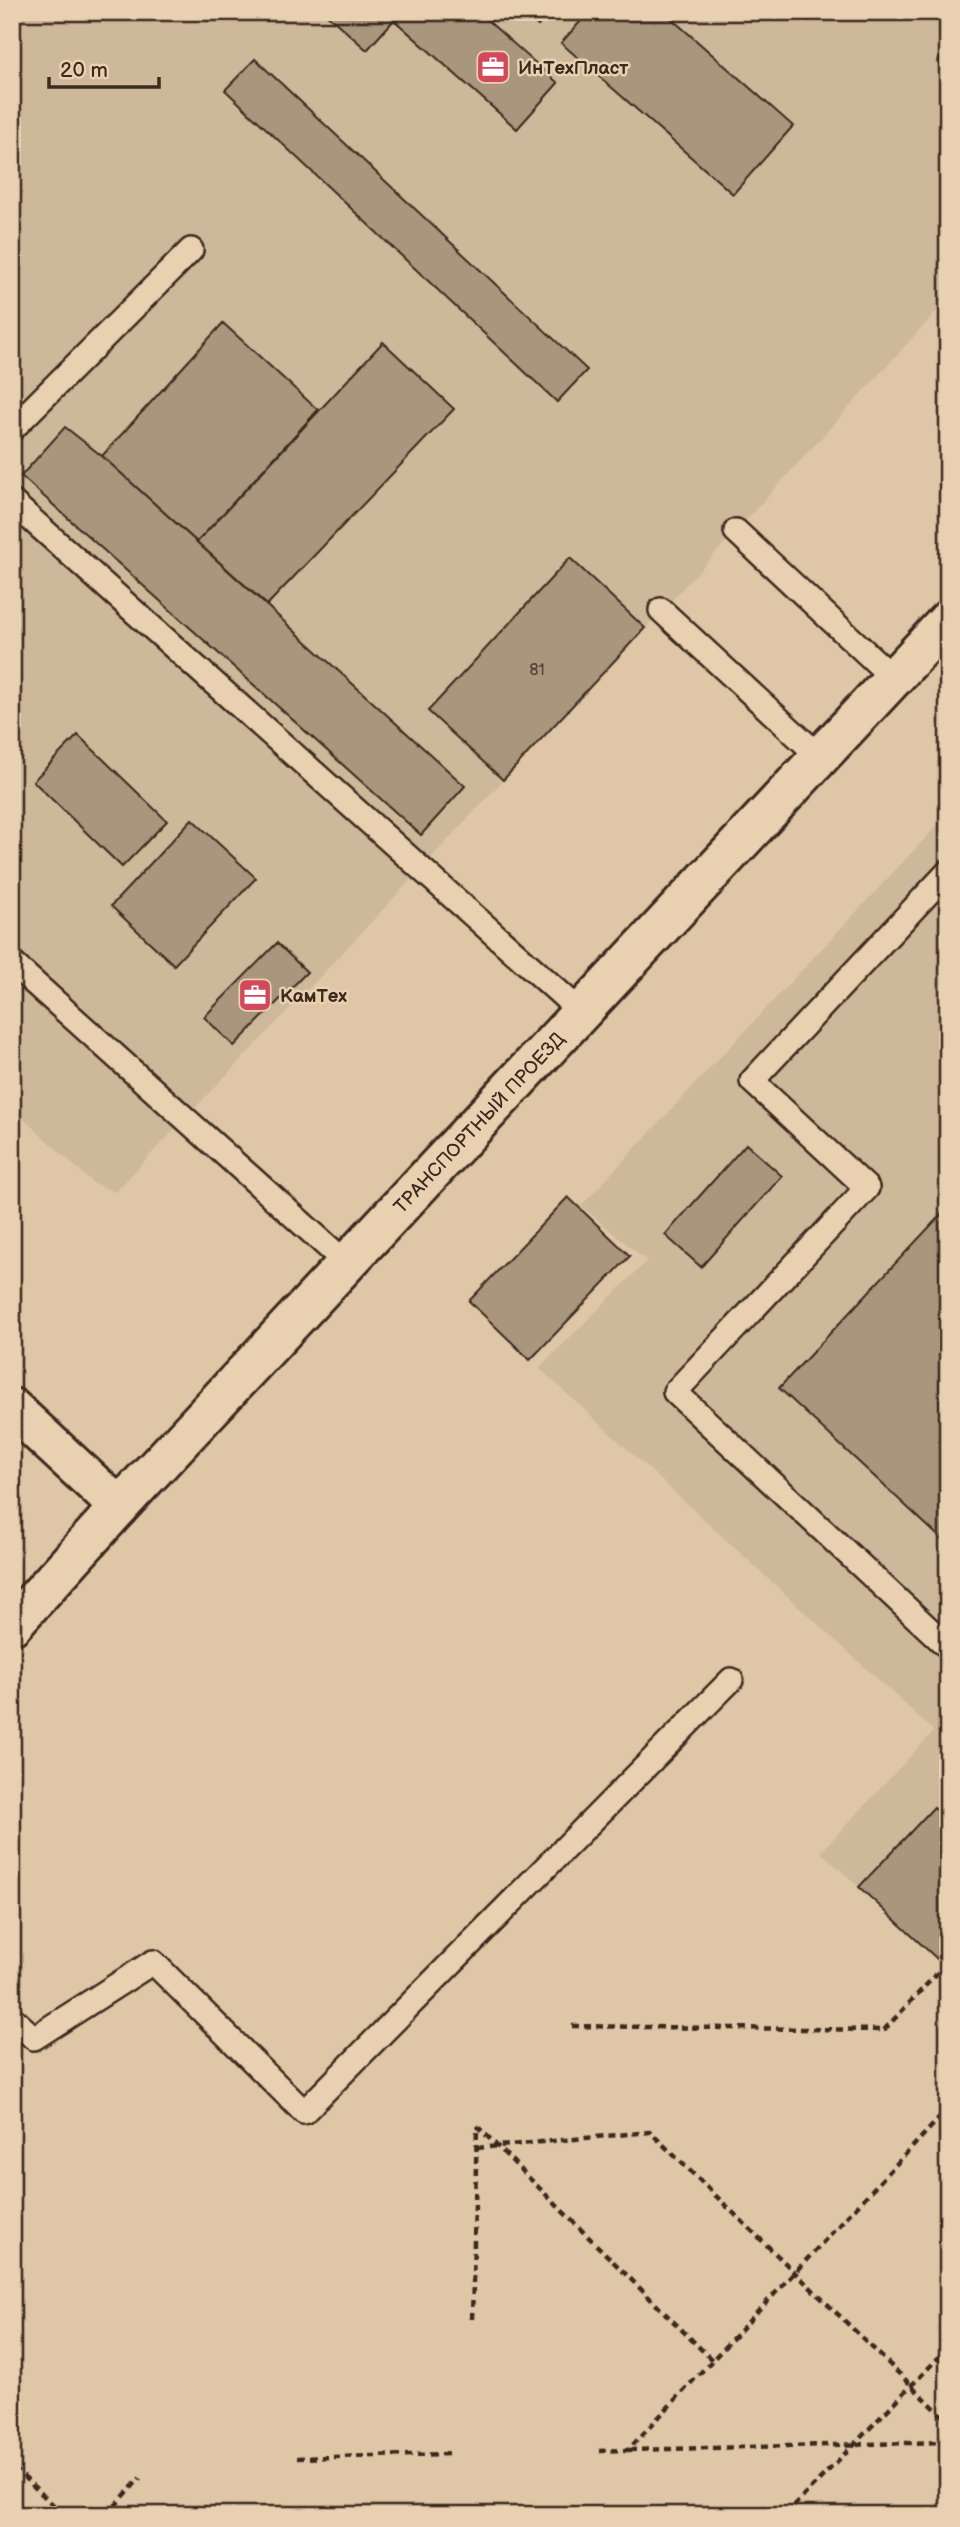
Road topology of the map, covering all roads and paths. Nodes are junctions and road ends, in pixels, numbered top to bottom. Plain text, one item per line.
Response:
1 (191, 250) dead end
2 (12, 429) edge
3 (12, 502) edge
4 (736, 531) dead end
5 (661, 610) dead end
6 (948, 620) edge
7 (893, 678) junction
8 (820, 757) junction
9 (948, 872) edge
10 (12, 963) edge
11 (581, 1012) junction
12 (346, 1263) junction
13 (12, 1408) edge
14 (118, 1507) junction
15 (12, 1625) edge
16 (948, 1647) edge
17 (731, 1680) dead end
18 (944, 1966) dead end
19 (12, 2018) edge
20 (572, 2026) dead end
21 (948, 2109) edge
22 (498, 2146) junction
23 (477, 2148) junction
24 (794, 2272) junction
25 (472, 2319) dead end
26 (948, 2348) edge
27 (712, 2360) junction
28 (911, 2385) junction
29 (948, 2421) edge
30 (948, 2441) edge
31 (854, 2444) junction
32 (628, 2450) junction
33 (599, 2451) dead end
34 (449, 2454) dead end
35 (298, 2458) dead end
36 (14, 2468) dead end
37 (139, 2478) dead end
38 (64, 2515) edge
39 (107, 2515) edge
40 (785, 2515) edge

1 - 2 lane
3 - 11 lane
4 - 7 lane
5 - 8 lane
6 - 7 street, ТРАНСПОРТНЫЙ ПРОЕЗД
7 - 8 street, ТРАНСПОРТНЫЙ ПРОЕЗД
8 - 11 street, ТРАНСПОРТНЫЙ ПРОЕЗД
9 - 16 lane
10 - 12 lane
11 - 12 street, ТРАНСПОРТНЫЙ ПРОЕЗД
12 - 14 street, ТРАНСПОРТНЫЙ ПРОЕЗД
13 - 14 street
14 - 15 street, ТРАНСПОРТНЫЙ ПРОЕЗД
17 - 19 lane
18 - 20 path
21 - 24 path
22 - 23 path
22 - 23 path
22 - 24 path
22 - 27 path
23 - 25 path
24 - 27 path
24 - 28 path
26 - 28 path
27 - 32 path
28 - 29 path
28 - 31 path
30 - 31 path
31 - 32 path
31 - 40 path
32 - 33 path
34 - 35 path
36 - 38 path
37 - 39 path

